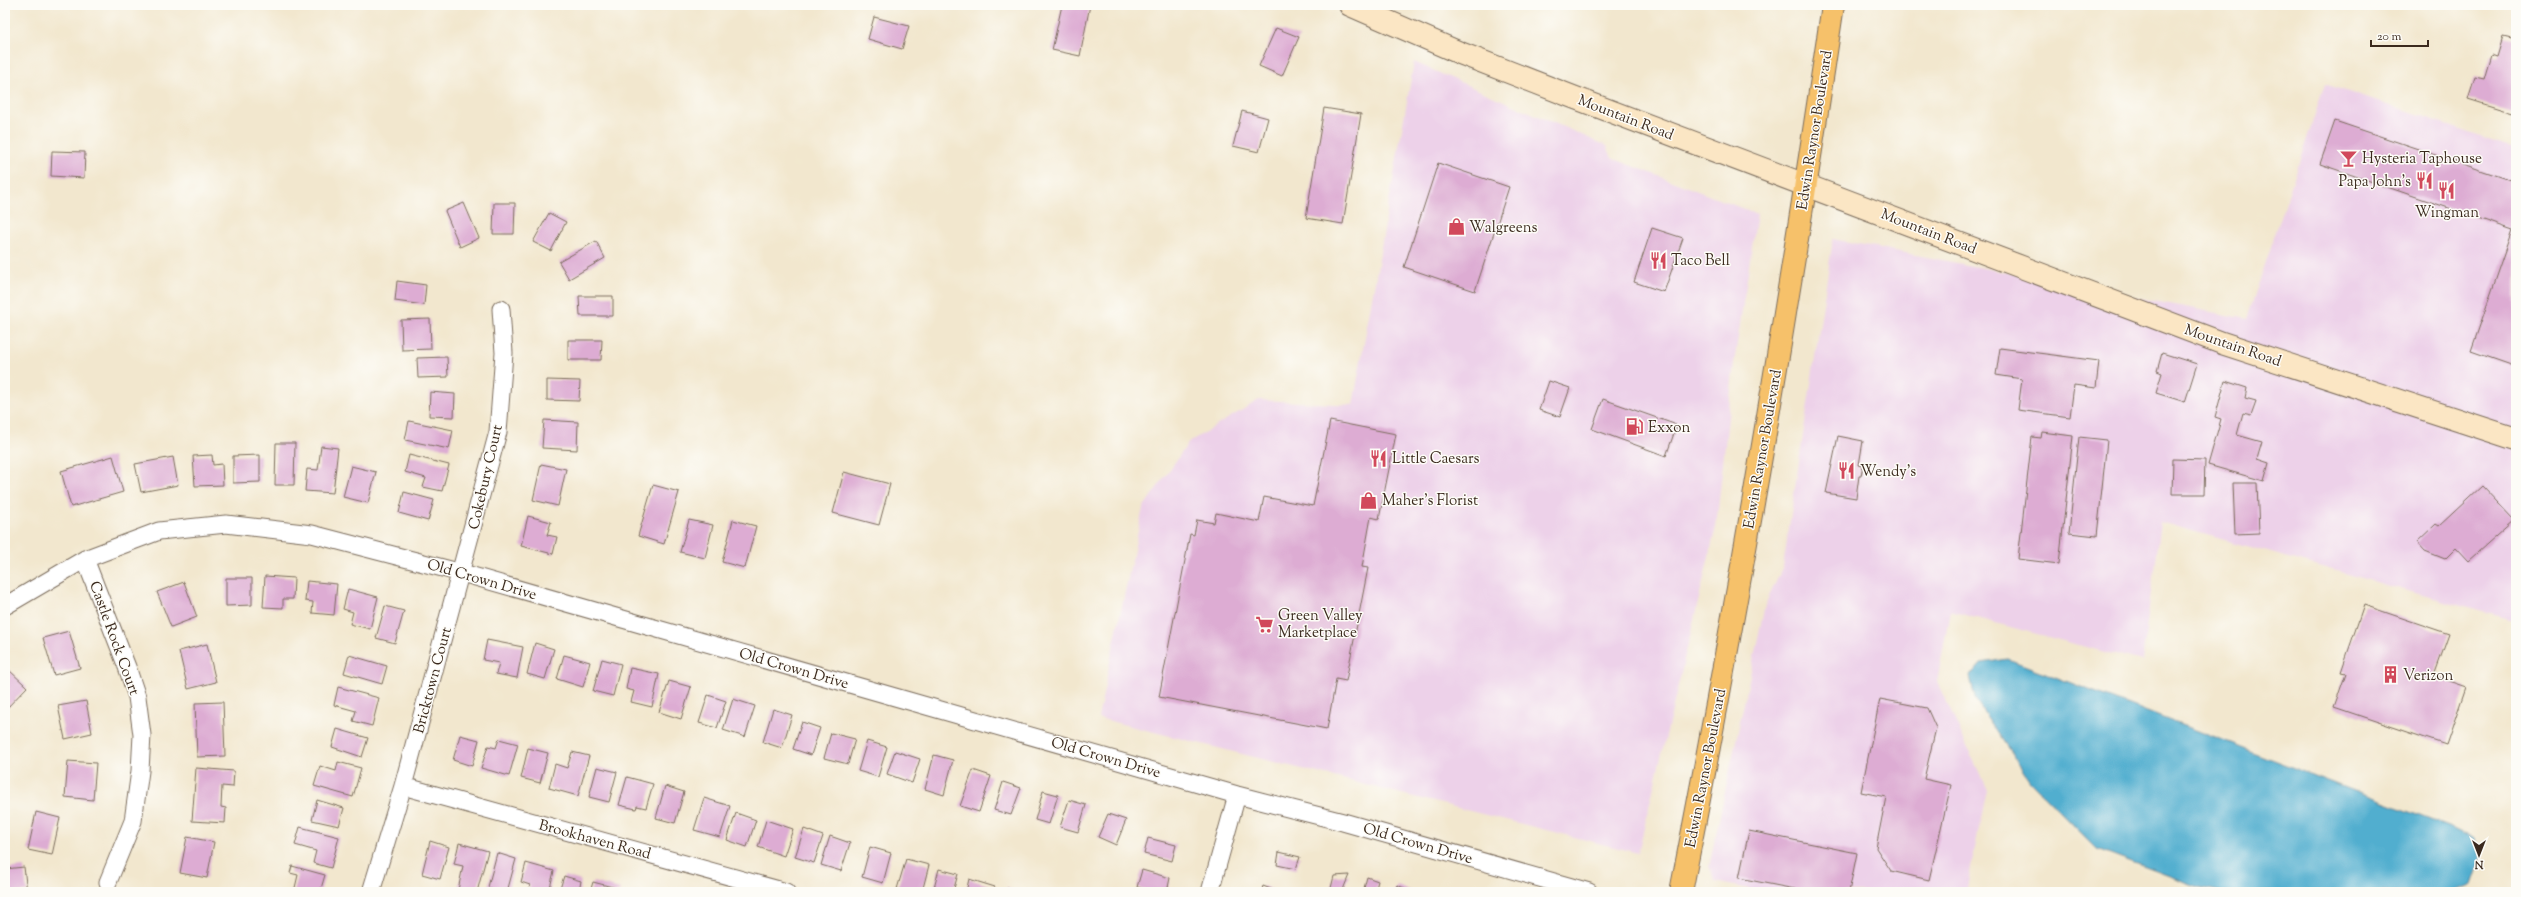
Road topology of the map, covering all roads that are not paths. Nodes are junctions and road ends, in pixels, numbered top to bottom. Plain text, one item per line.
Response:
1 (1350, 5) edge
2 (1833, 5) edge
3 (1806, 184) junction
4 (501, 309) dead end
5 (2516, 439) edge
6 (85, 558) junction
7 (462, 573) junction
8 (5, 606) edge
9 (403, 786) junction
10 (1237, 795) junction
11 (108, 882) dead end
12 (371, 892) edge
13 (786, 892) edge
14 (1210, 892) edge
15 (1590, 892) edge
16 (1681, 892) edge

1 - 3 main road, Mountain Road
2 - 3 main road, Edwin Raynor Boulevard
3 - 5 main road, Mountain Road
3 - 16 main road, Edwin Raynor Boulevard
4 - 7 street, Cokebury Court
6 - 7 street, Old Crown Drive
6 - 8 street, Old Crown Drive
6 - 11 street, Castle Rock Court
7 - 9 street, Bricktown Court
7 - 10 street, Old Crown Drive
9 - 12 street, Bricktown Court
9 - 13 street, Brookhaven Road
10 - 14 street
10 - 15 street, Old Crown Drive

